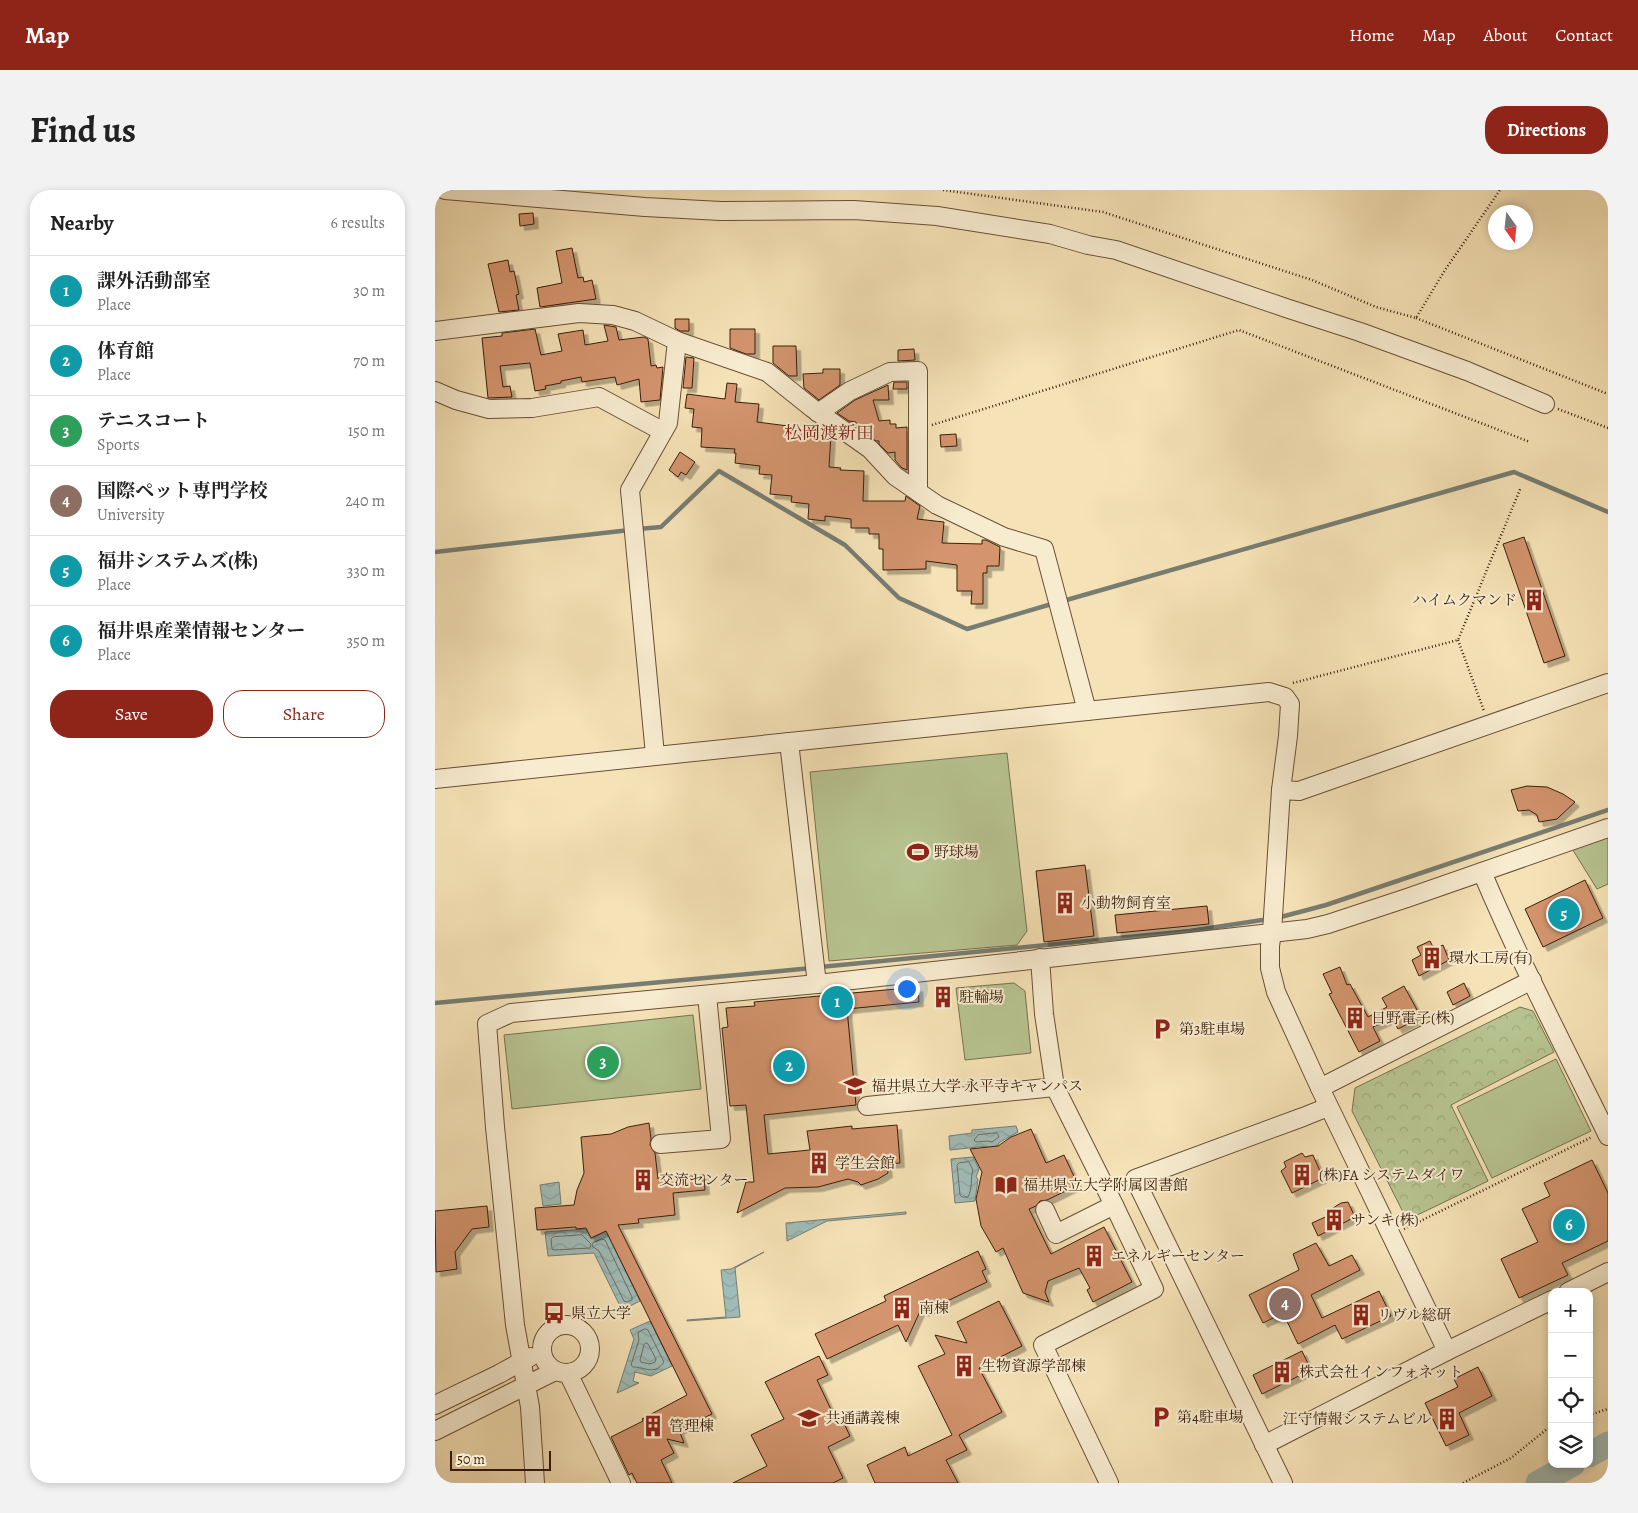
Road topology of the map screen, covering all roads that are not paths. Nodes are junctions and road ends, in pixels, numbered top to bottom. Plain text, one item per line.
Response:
1 (445, 190) edge
2 (435, 330) edge
3 (677, 341) junction
4 (435, 391) edge
5 (1545, 404) road end
6 (818, 413) junction
7 (662, 431) junction
8 (918, 492) junction
9 (1608, 683) edge
10 (1087, 711) junction
11 (789, 742) junction
12 (655, 756) junction
13 (435, 779) edge
14 (1281, 790) junction
15 (1608, 828) edge
16 (1482, 872) junction
17 (1273, 932) junction
18 (1039, 958) junction
19 (1532, 980) junction
20 (817, 984) junction
21 (707, 995) junction
22 (1055, 1087) junction
23 (1320, 1088) junction
24 (867, 1106) dead end
25 (1329, 1107) junction
26 (1600, 1137) edge
27 (660, 1144) dead end
28 (1114, 1204) junction
29 (1045, 1210) dead end
30 (1608, 1272) edge
31 (1576, 1288) edge
32 (1548, 1302) edge
33 (1447, 1350) junction
34 (542, 1351) junction
35 (522, 1361) junction
36 (561, 1372) junction
37 (526, 1385) junction
38 (435, 1405) edge
39 (435, 1430) edge
40 (1264, 1445) junction
41 (535, 1483) edge
42 (621, 1483) edge
43 (1109, 1483) edge
44 (1283, 1483) edge

1 - 5 street
2 - 3 street
3 - 6 street
3 - 7 street
4 - 7 street
6 - 8 street
6 - 8 street
7 - 12 street
8 - 10 street
9 - 14 street
10 - 11 street
10 - 14 street
11 - 12 street
11 - 20 street
12 - 13 street
14 - 17 street
15 - 16 street
16 - 17 street
16 - 19 street
17 - 18 street
17 - 23 street
18 - 20 street
18 - 22 street
19 - 23 street
19 - 26 street
20 - 21 street
21 - 27 street
21 - 35 street
22 - 24 street
22 - 28 street
23 - 25 street
25 - 33 street
25 - 40 street
28 - 29 street
28 - 43 street
30 - 31 street
32 - 33 street
33 - 40 street
34 - 35 street
34 - 36 street
34 - 36 street
35 - 37 street
35 - 38 street
36 - 37 street
36 - 42 street
37 - 39 street
37 - 41 street
40 - 44 street

